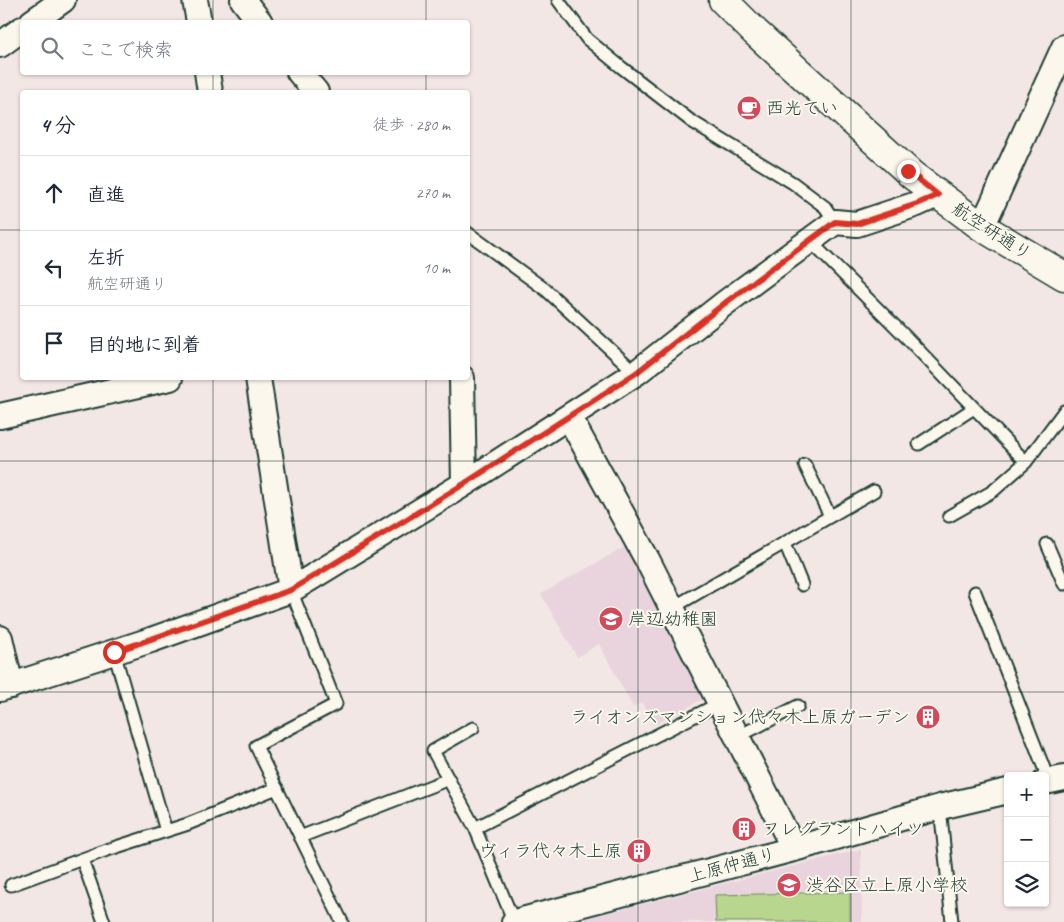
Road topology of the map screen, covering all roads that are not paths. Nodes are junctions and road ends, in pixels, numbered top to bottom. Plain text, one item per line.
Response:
1 (63, 0) edge
2 (195, 0) edge
3 (243, 0) edge
4 (558, 0) edge
5 (723, 0) edge
6 (35, 20) edge
7 (198, 20) edge
8 (258, 20) edge
9 (20, 30) edge
10 (0, 45) edge
11 (1064, 47) edge
12 (207, 75) edge
13 (302, 75) edge
14 (210, 90) edge
15 (314, 90) edge
16 (938, 195) junction
17 (835, 222) junction
18 (982, 227) junction
19 (470, 234) edge
20 (809, 240) junction
21 (1064, 276) edge
22 (636, 373) junction
23 (161, 380) edge
24 (258, 380) edge
25 (462, 380) edge
26 (974, 408) junction
27 (1064, 411) edge
28 (0, 416) edge
29 (569, 417) junction
30 (919, 444) dead end
31 (1026, 462) junction
32 (805, 465) dead end
33 (464, 484) junction
34 (874, 490) dead end
35 (830, 516) junction
36 (948, 516) dead end
37 (785, 543) junction
38 (1046, 544) dead end
39 (802, 584) dead end
40 (1064, 584) edge
41 (291, 590) junction
42 (976, 592) dead end
43 (672, 608) junction
44 (0, 638) edge
45 (114, 652) junction
46 (6, 688) edge
47 (720, 703) junction
48 (798, 706) dead end
49 (473, 728) dead end
50 (737, 737) junction
51 (449, 779) junction
52 (1053, 780) edge
53 (278, 788) junction
54 (1004, 792) edge
55 (940, 807) junction
56 (475, 828) junction
57 (166, 831) junction
58 (300, 837) junction
59 (794, 849) junction
60 (82, 859) junction
61 (11, 885) dead end
62 (104, 922) edge
63 (342, 922) edge
64 (514, 922) edge
65 (952, 922) edge

1 - 6 street
2 - 7 street
3 - 8 street
4 - 17 lane
5 - 16 street, 航空研通り
9 - 10 street
11 - 18 street
12 - 14 street
13 - 15 street
16 - 17 street
16 - 18 street, 航空研通り
17 - 20 street
18 - 21 street, 航空研通り
19 - 22 lane
20 - 22 street
20 - 26 lane
22 - 29 street
23 - 28 street
24 - 41 street
25 - 33 street
26 - 30 lane
26 - 31 lane
27 - 31 lane
29 - 33 street
29 - 43 street
31 - 36 lane
32 - 35 lane
33 - 41 street
34 - 35 lane
35 - 37 lane
37 - 39 lane
37 - 43 lane
38 - 40 lane
41 - 45 street
41 - 53 lane
42 - 52 lane
43 - 47 street
44 - 46 street
45 - 46 street
45 - 57 lane
47 - 50 street
47 - 56 lane
48 - 50 lane
49 - 51 lane
50 - 59 street
51 - 56 lane
51 - 58 lane
53 - 57 lane
53 - 58 lane
54 - 55 street, 上原仲通り
55 - 59 street, 上原仲通り
55 - 65 lane
56 - 64 lane
57 - 60 lane
58 - 63 lane
59 - 64 street, 上原仲通り
60 - 61 lane
60 - 62 lane

